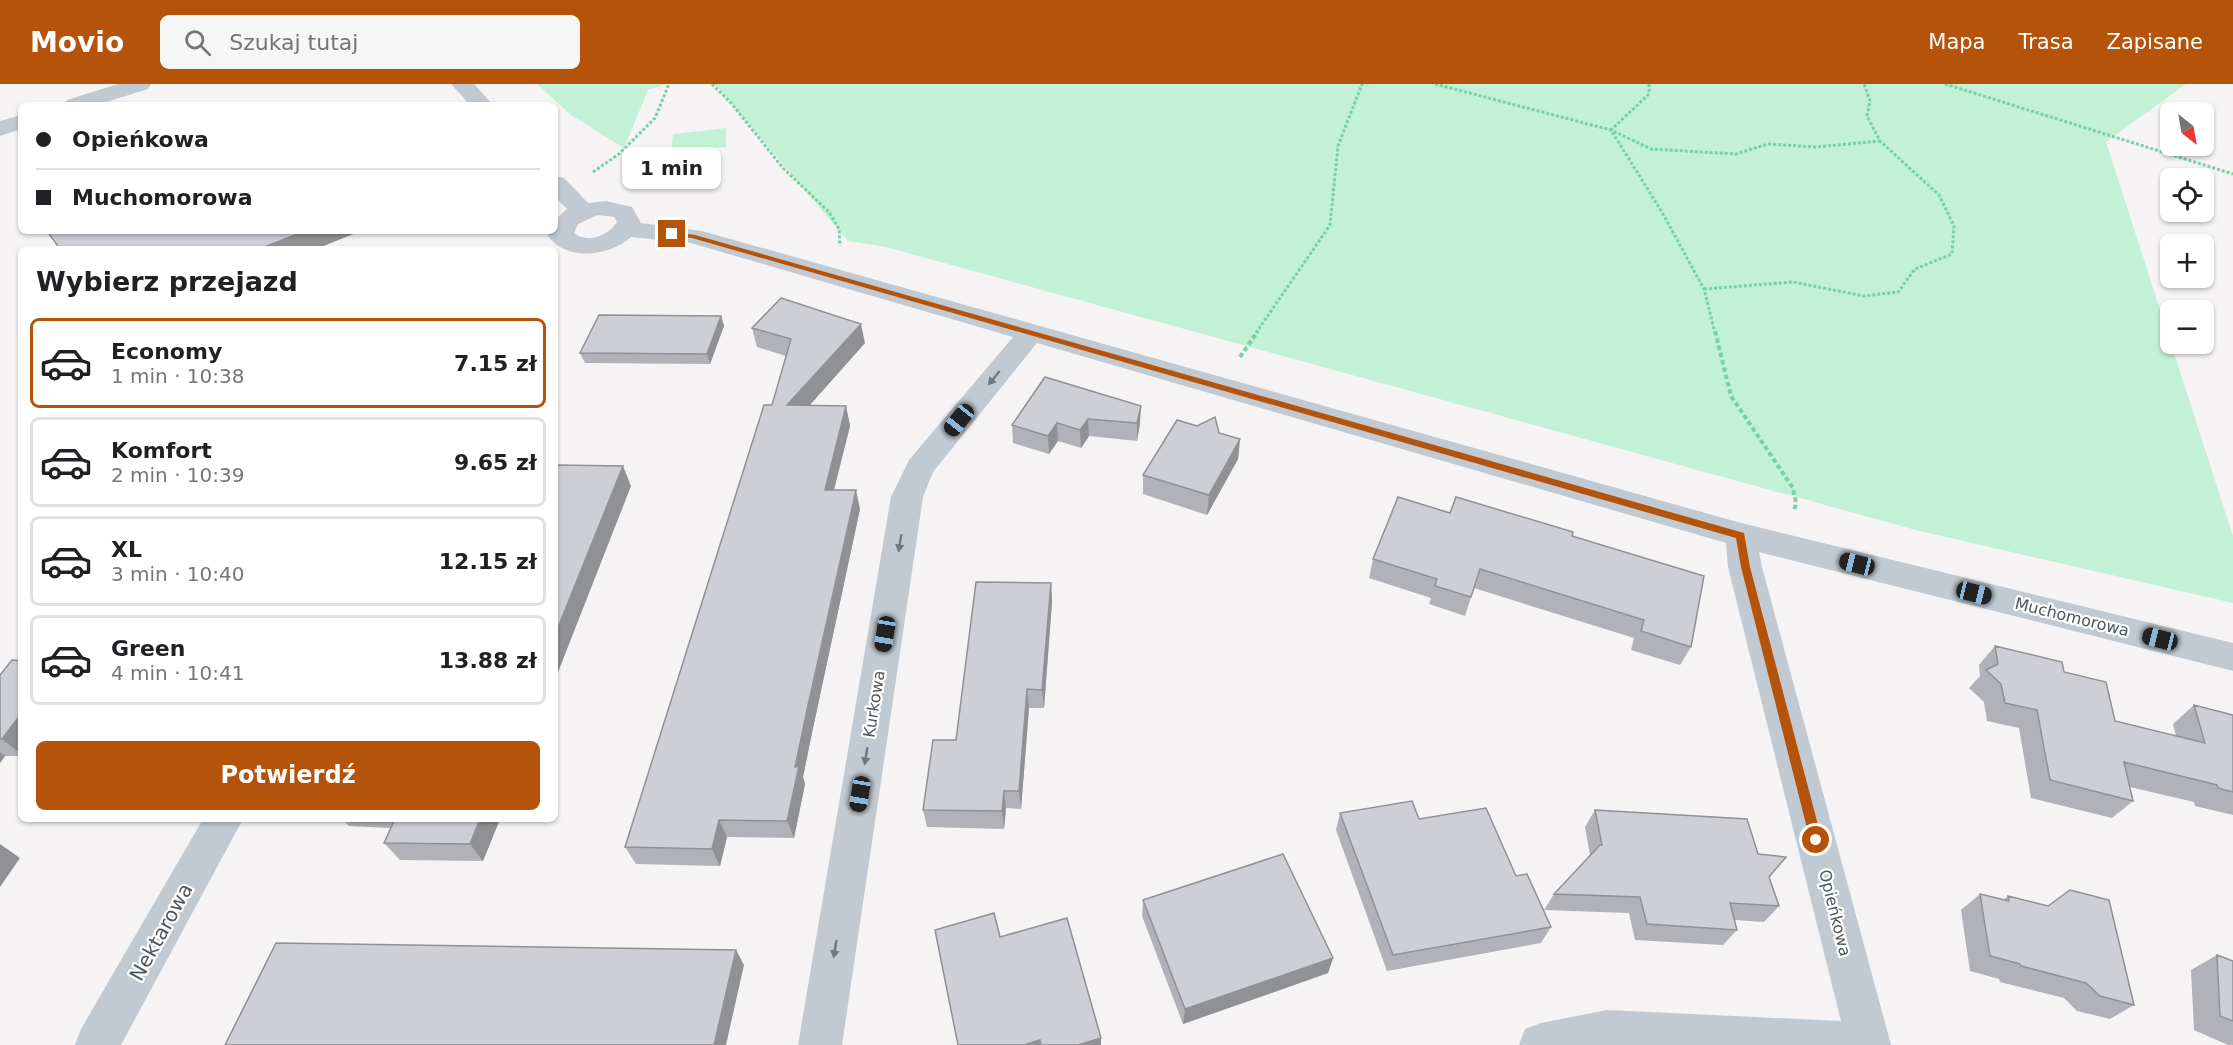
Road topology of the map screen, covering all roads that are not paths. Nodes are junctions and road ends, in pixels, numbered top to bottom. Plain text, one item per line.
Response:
1 (140, 84) edge
2 (462, 84) edge
3 (84, 102) edge
4 (479, 102) edge
5 (18, 123) edge
6 (0, 129) edge
7 (558, 186) edge
8 (583, 212) junction
9 (626, 229) junction
10 (573, 244) junction
11 (558, 262) edge
12 (1031, 333) junction
13 (1741, 535) junction
14 (2233, 657) edge
15 (222, 822) edge
16 (97, 1045) edge
17 (820, 1045) edge
18 (1541, 1045) edge
19 (1869, 1045) edge

1 - 3 street
2 - 4 street
5 - 6 street
7 - 8 street
8 - 9 street
8 - 10 street
9 - 10 street
9 - 12 street, Muchomorowa
10 - 11 street
12 - 13 street, Muchomorowa
12 -> 17 street, Kurkowa
13 - 14 street, Muchomorowa
13 - 19 street, Opieńkowa
15 - 16 street, Nektarowa
18 - 19 street

